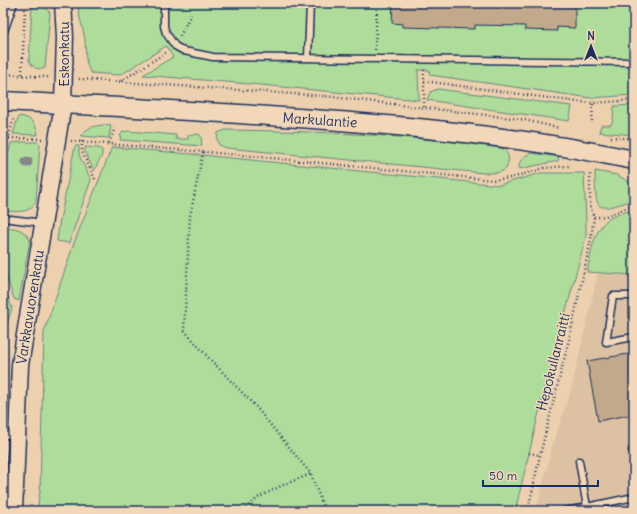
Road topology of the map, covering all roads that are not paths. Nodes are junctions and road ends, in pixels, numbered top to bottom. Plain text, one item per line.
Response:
1 (14, 3) edge
2 (63, 3) edge
3 (164, 3) edge
4 (310, 3) edge
5 (3, 34) edge
6 (308, 58) junction
7 (634, 62) edge
8 (3, 101) edge
9 (63, 104) junction
10 (634, 160) edge
11 (3, 218) edge
12 (43, 223) junction
13 (634, 296) edge
14 (634, 337) edge
15 (10, 435) edge
16 (579, 461) dead end
17 (634, 497) edge
18 (587, 507) junction
19 (14, 511) edge
20 (565, 511) edge

1 - 5 lane
2 - 9 street, Eskonkatu
3 - 6 lane
4 - 6 lane
6 - 7 lane
8 - 9 main road, Markulantie
9 - 10 main road, Markulantie
9 - 12 street, Varkkavuorenkatu
11 - 12 lane
12 - 15 street, Varkkavuorenkatu
13 - 14 lane
15 - 19 street, Varkkavuorenkatu
16 - 18 lane
17 - 18 lane
18 - 20 lane

